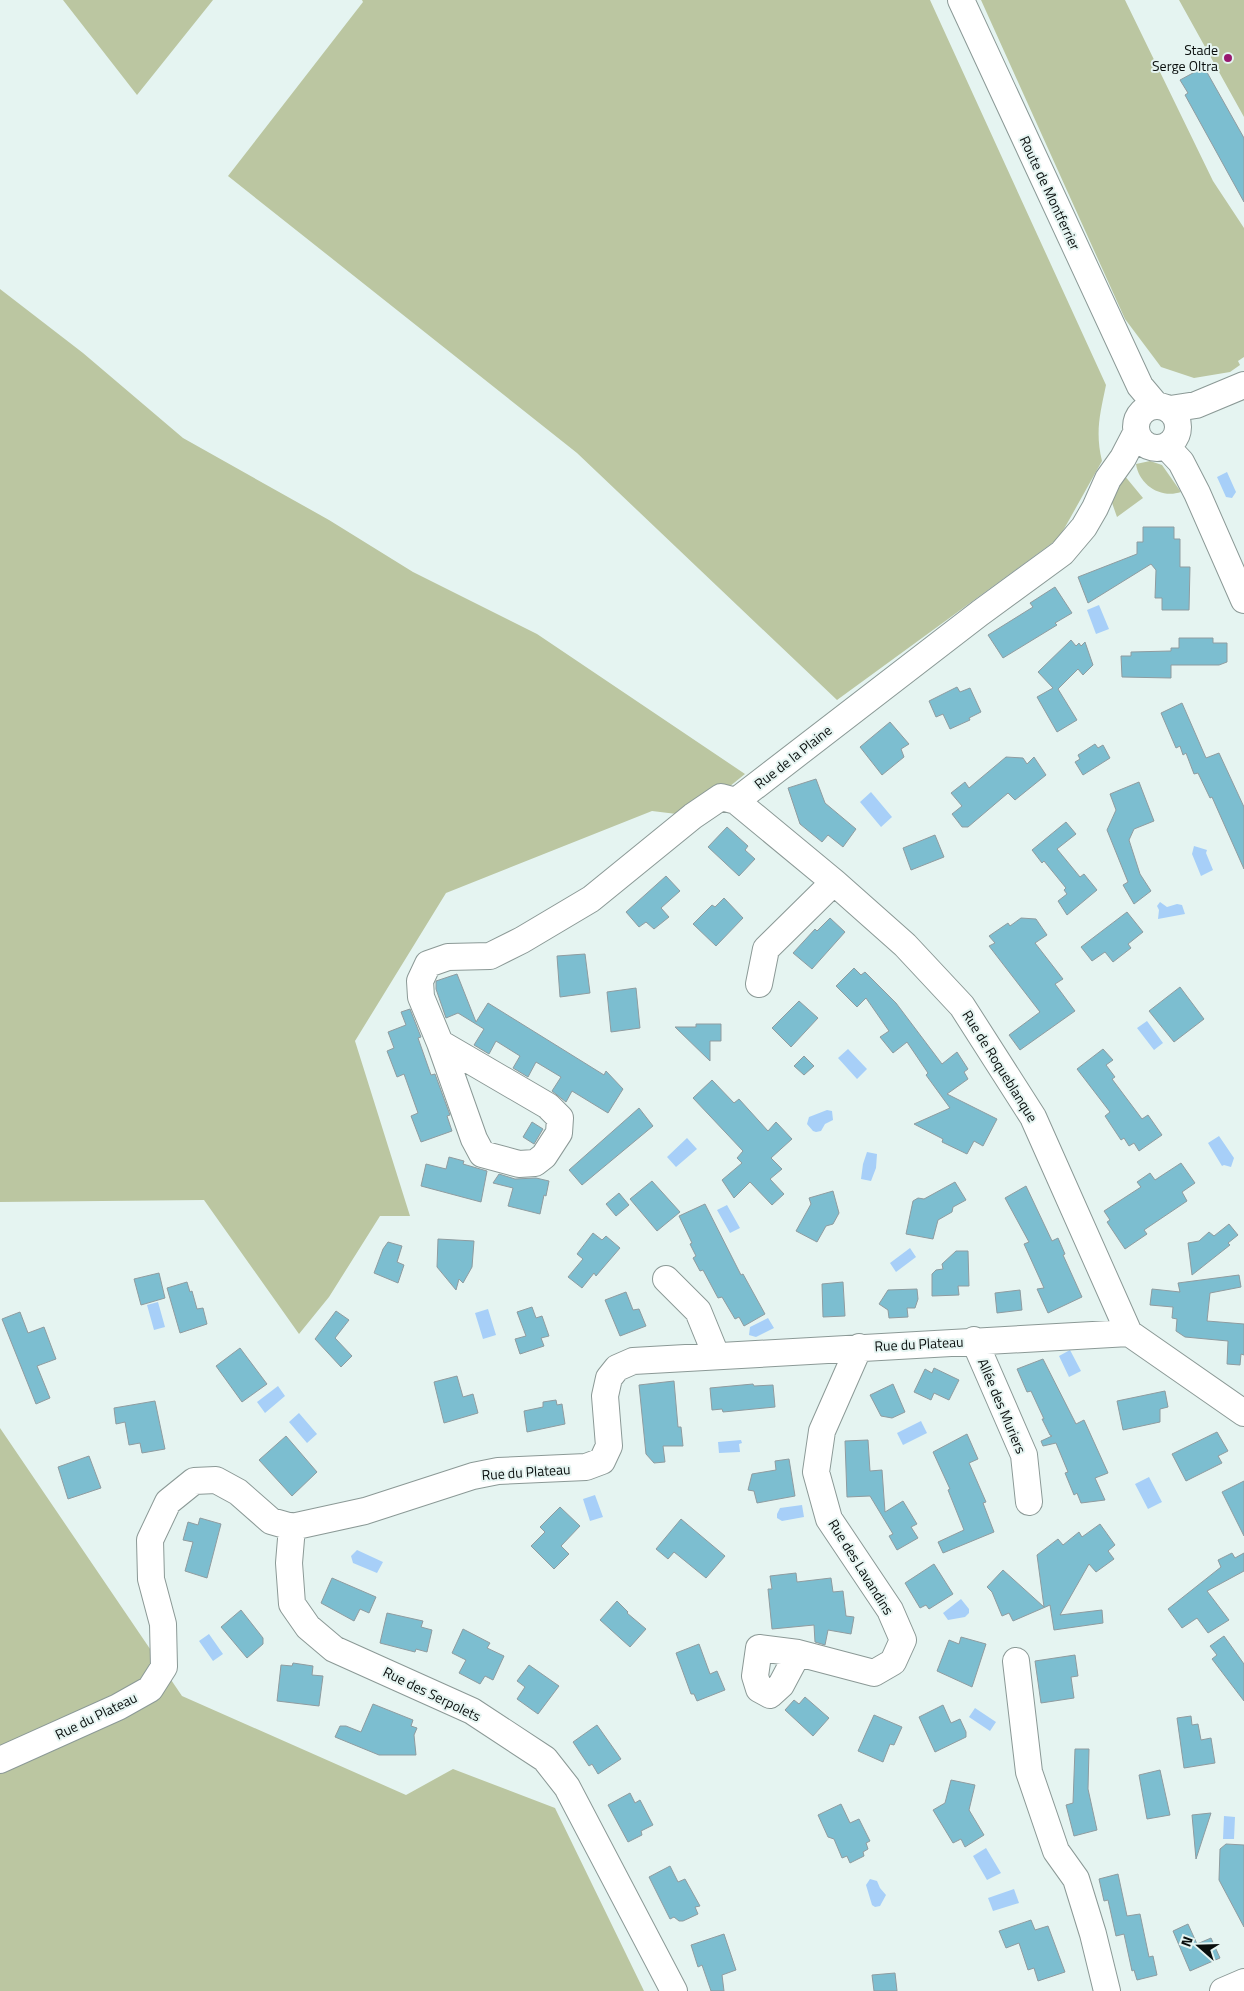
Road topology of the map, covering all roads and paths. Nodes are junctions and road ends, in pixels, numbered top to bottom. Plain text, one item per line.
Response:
1 (961, 0) edge
2 (1244, 385) edge
3 (1159, 426) junction
4 (1244, 600) edge
5 (736, 801) junction
6 (834, 882) junction
7 (759, 984) dead end
8 (440, 1043) junction
9 (666, 1279) dead end
10 (1129, 1333) junction
11 (974, 1340) junction
12 (859, 1347) junction
13 (716, 1355) junction
14 (1244, 1413) edge
15 (1029, 1502) dead end
16 (292, 1527) junction
17 (798, 1653) dead end
18 (1016, 1661) dead end
19 (0, 1760) edge
20 (1244, 1982) edge
21 (674, 1991) edge
22 (1107, 1991) edge
23 (1223, 1991) edge

1 - 3 street, Route de Montferrier
2 - 3 street
3 - 4 street, Route de Montferrier
3 - 5 street, Rue de la Plaine
5 - 6 street, Rue de Roqueblanque
5 - 8 street
6 - 7 street
6 - 10 street, Rue de Roqueblanque
8 - 8 street
9 - 13 street
10 - 11 street, Rue du Plateau
10 - 14 street
11 - 12 street, Rue du Plateau
11 - 15 street, Allée des Muriers
12 - 13 street, Rue du Plateau
12 - 17 street, Rue des Lavandins
13 - 16 street, Rue du Plateau
16 - 19 street, Rue du Plateau
16 - 21 street, Rue des Serpolets
18 - 22 street
20 - 23 street

